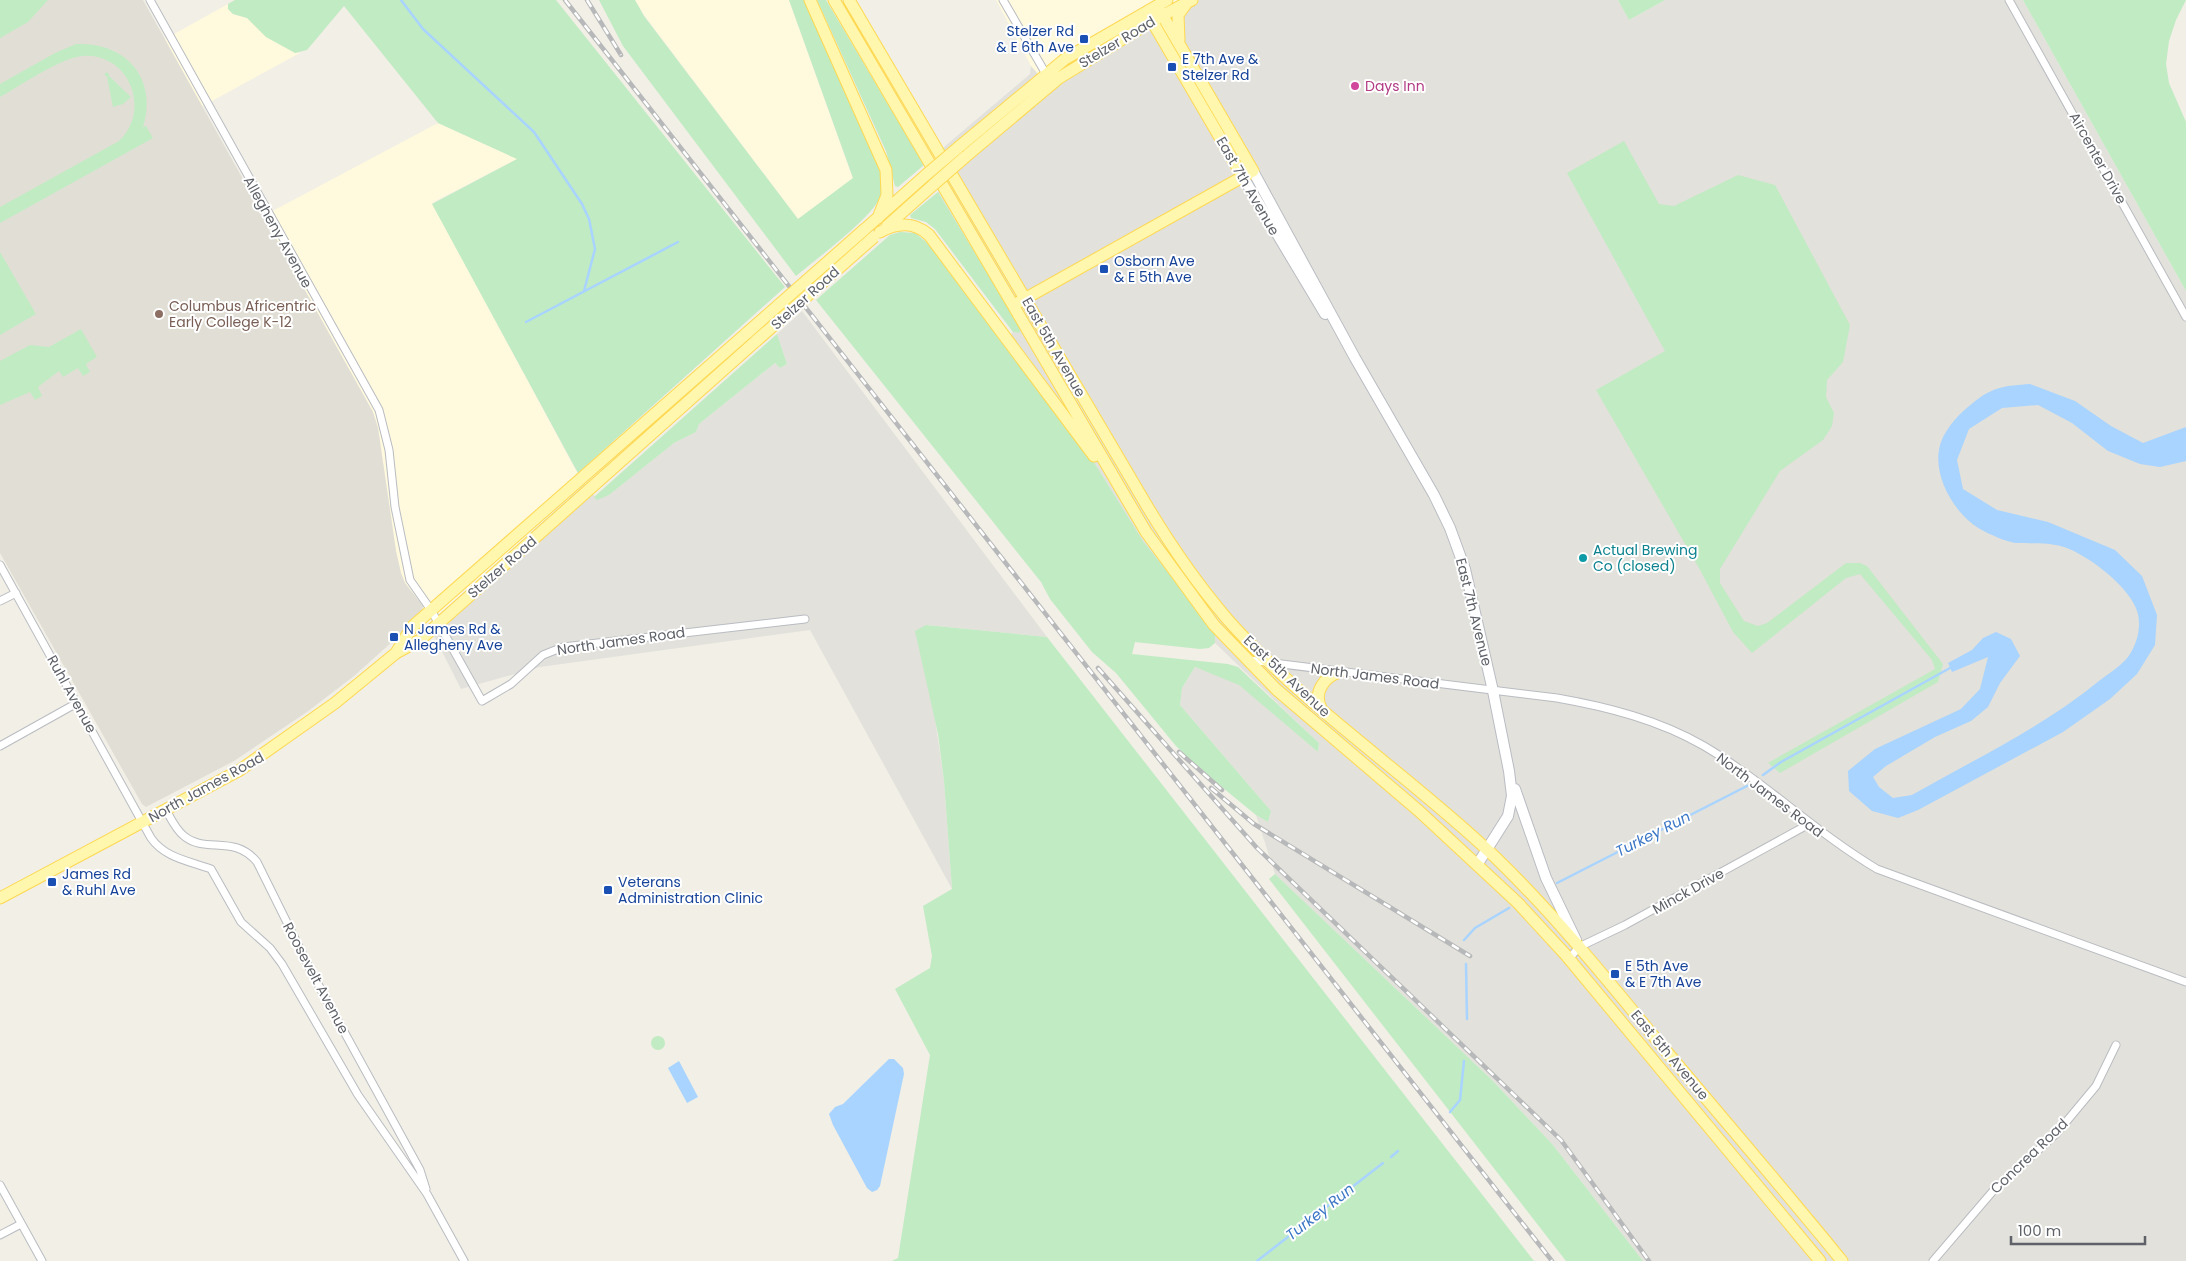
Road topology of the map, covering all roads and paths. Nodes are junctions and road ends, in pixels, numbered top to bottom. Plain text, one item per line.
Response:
1 (150, 0) edge
2 (810, 0) edge
3 (834, 0) edge
4 (849, 0) edge
5 (1003, 0) edge
6 (1191, 0) edge
7 (2009, 0) edge
8 (1162, 7) edge
9 (1149, 16) junction
10 (1188, 59) junction
11 (1046, 74) junction
12 (1254, 171) junction
13 (1243, 177) junction
14 (878, 218) junction
15 (873, 233) junction
16 (1026, 298) junction
17 (1014, 305) junction
18 (2186, 317) edge
19 (1355, 358) junction
20 (1139, 521) junction
21 (0, 565) edge
22 (16, 593) junction
23 (0, 601) edge
24 (431, 610) junction
25 (805, 619) dead end
26 (438, 623) junction
27 (396, 653) junction
28 (1246, 660) junction
29 (1270, 663) junction
30 (1339, 672) junction
31 (1493, 691) junction
32 (77, 702) junction
33 (1321, 708) junction
34 (0, 746) edge
35 (1509, 771) junction
36 (166, 810) junction
37 (142, 823) junction
38 (1809, 824) junction
39 (1487, 850) junction
40 (1477, 865) junction
41 (0, 898) edge
42 (1579, 947) junction
43 (1569, 959) junction
44 (2186, 982) edge
45 (2116, 1045) dead end
46 (0, 1186) edge
47 (427, 1194) junction
48 (21, 1224) junction
49 (0, 1235) edge
50 (42, 1261) edge
51 (464, 1261) edge
52 (1820, 1261) edge
53 (1842, 1261) edge
54 (1933, 1261) edge

1 - 24 street, Allegheny Avenue
2 - 14 main road
3 - 17 main road, East 5th Avenue
4 - 16 main road, East 5th Avenue
5 - 11 street
6 - 8 main road, Stelzer Road
6 - 10 main road
7 - 18 street, Aircenter Drive
8 - 9 main road, Stelzer Road
8 - 10 main road, East 7th Avenue
9 - 11 main road, Stelzer Road
9 - 13 main road, East 7th Avenue
9 - 15 main road, Stelzer Road, bridge
10 - 12 main road, East 7th Avenue
11 - 14 main road, Stelzer Road, bridge
12 - 13 main road
12 - 19 street, East 7th Avenue
13 - 16 main road
13 - 19 street, East 7th Avenue
14 - 15 main road, Stelzer Road
15 - 20 main road
15 - 24 main road, Stelzer Road, bridge
15 - 26 main road, Stelzer Road, bridge
16 - 17 main road
16 - 29 main road, East 5th Avenue
17 - 20 main road, East 5th Avenue
19 - 31 street, East 7th Avenue
20 - 28 main road, East 5th Avenue
21 - 22 street, Ruhl Avenue
22 - 23 street
22 - 32 street, Ruhl Avenue
24 - 26 street, North James Road
24 - 27 main road, North James Road
25 - 26 street, North James Road
26 - 27 main road, North James Road
27 - 36 main road, North James Road
28 - 29 street, North James Road
28 - 40 main road, East 5th Avenue
29 - 30 street, North James Road
29 - 33 main road, East 5th Avenue
30 - 31 street, North James Road
30 - 33 main road
31 - 35 street, East 7th Avenue
31 - 38 street, North James Road
32 - 34 street
32 - 37 street, Ruhl Avenue
33 - 39 main road, East 5th Avenue
35 - 39 street, East 7th Avenue
35 - 42 street, East 7th Avenue
36 - 37 main road, North James Road
36 - 47 street, Roosevelt Avenue
37 - 41 main road, North James Road
37 - 47 street, Roosevelt Avenue
38 - 42 street, Minck Drive
38 - 44 street, North James Road
39 - 40 street, East 7th Avenue
39 - 42 main road, East 5th Avenue
40 - 43 main road, East 5th Avenue
42 - 43 street, Minck Drive
42 - 53 main road, East 5th Avenue
43 - 52 main road, East 5th Avenue
45 - 54 street, Concrea Road
46 - 48 street
47 - 51 street, Roosevelt Avenue
48 - 49 street
48 - 50 street

